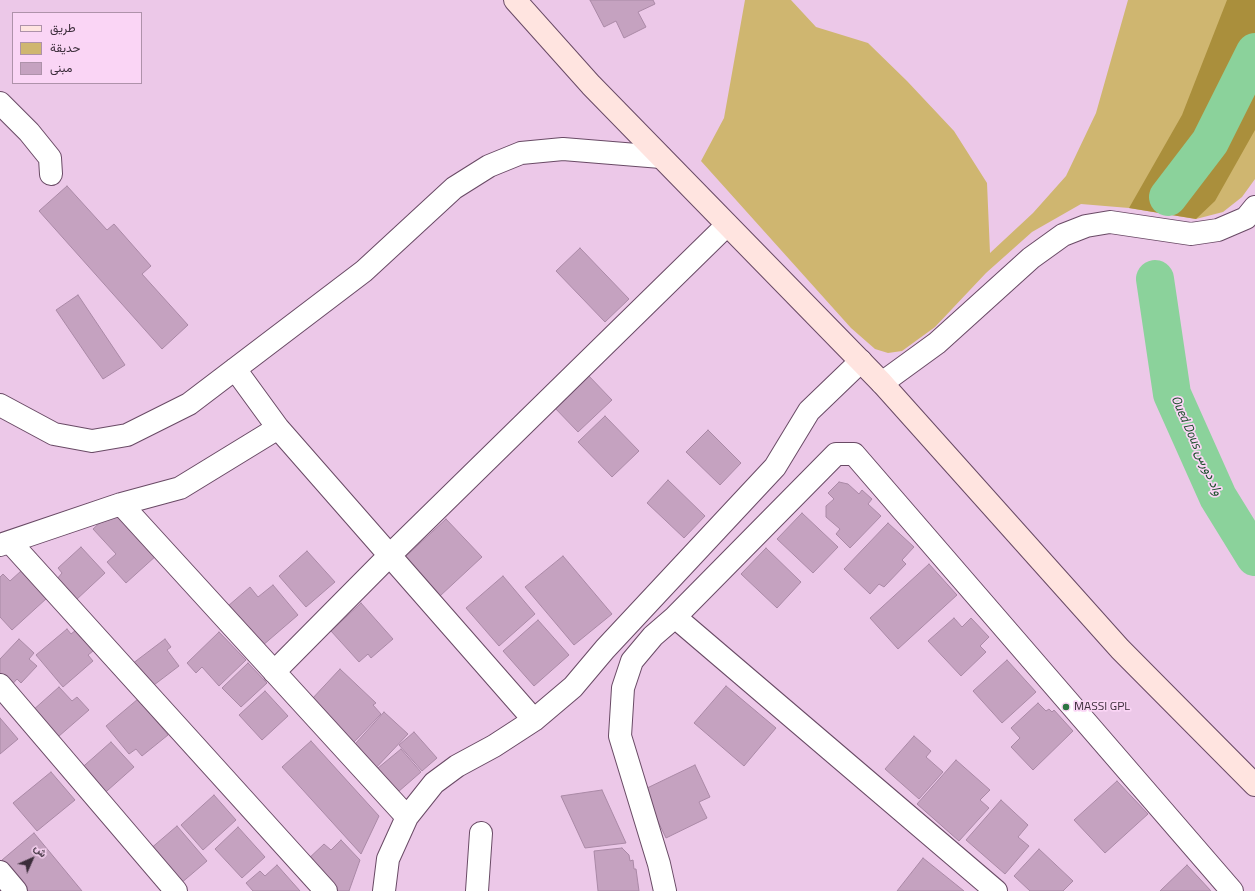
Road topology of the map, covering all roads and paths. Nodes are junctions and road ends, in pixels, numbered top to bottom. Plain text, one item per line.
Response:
1 (515, 0) edge
2 (0, 103) edge
3 (661, 157) junction
4 (51, 174) dead end
5 (1255, 207) edge
6 (727, 225) junction
7 (861, 361) junction
8 (235, 369) junction
9 (882, 383) junction
10 (0, 405) edge
11 (278, 428) junction
12 (121, 504) junction
13 (5, 543) edge
14 (390, 555) junction
15 (675, 617) junction
16 (274, 672) junction
17 (0, 685) edge
18 (534, 720) junction
19 (1255, 785) edge
20 (407, 818) junction
21 (481, 833) dead end
22 (0, 872) edge
23 (16, 891) edge
24 (176, 891) edge
25 (326, 891) edge
26 (384, 891) edge
27 (477, 891) edge
28 (665, 891) edge
29 (996, 891) edge
30 (1232, 891) edge

1 - 3 main road
2 - 4 street
3 - 6 main road
3 - 8 street
5 - 9 street
6 - 7 main road
6 - 14 street
7 - 9 main road
7 - 18 street
8 - 10 street
8 - 11 street
9 - 19 main road
11 - 12 street
11 - 14 street
12 - 13 street
12 - 16 street
13 - 25 street
14 - 16 street
14 - 18 street
15 - 28 street
15 - 29 street
15 - 30 street
16 - 20 street
17 - 24 street
18 - 20 street
20 - 26 street
21 - 27 street
22 - 23 street

